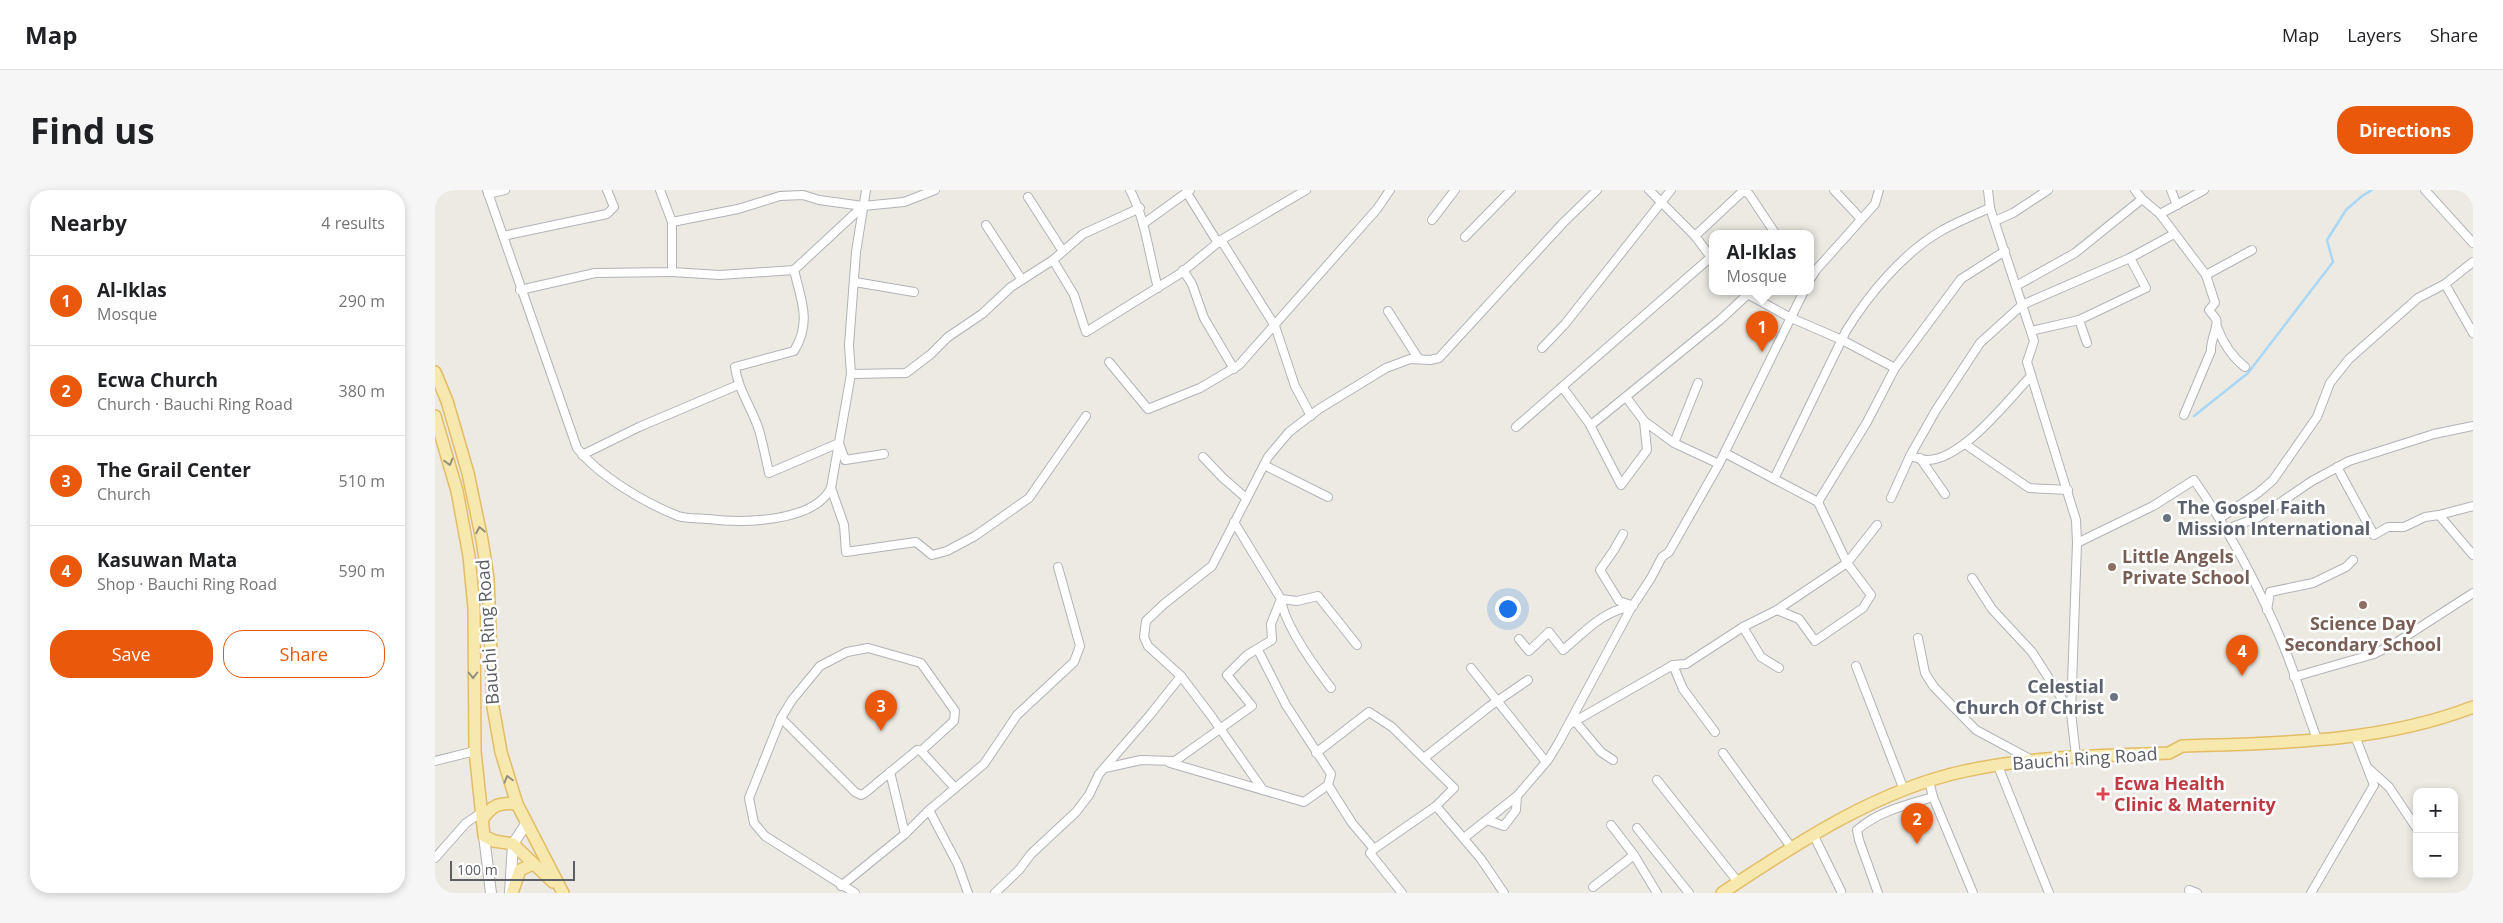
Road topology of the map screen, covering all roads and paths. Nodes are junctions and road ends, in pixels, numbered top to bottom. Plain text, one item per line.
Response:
1 (505, 190) edge
2 (607, 190) edge
3 (660, 190) edge
4 (866, 190) edge
5 (935, 190) edge
6 (1130, 190) edge
7 (1307, 190) edge
8 (1390, 190) edge
9 (1455, 190) edge
10 (1511, 190) edge
11 (1597, 190) edge
12 (1649, 190) edge
13 (1671, 190) edge
14 (1834, 190) edge
15 (1879, 190) edge
16 (1988, 190) edge
17 (2048, 190) edge
18 (2135, 190) edge
19 (2171, 190) edge
20 (2204, 190) edge
21 (2425, 190) edge
22 (1189, 191) edge
23 (488, 192) edge
24 (801, 192) edge
25 (1028, 196) dead end
26 (2142, 199) junction
27 (1662, 201) junction
28 (2177, 205) junction
29 (863, 206) junction
30 (1140, 208) junction
31 (1990, 208) junction
32 (2160, 214) junction
33 (1861, 219) junction
34 (1431, 220) dead end
35 (1995, 221) junction
36 (672, 222) junction
37 (1143, 224) junction
38 (986, 225) dead end
39 (1773, 230) edge
40 (2175, 234) junction
41 (503, 236) junction
42 (1695, 236) junction
43 (1465, 237) dead end
44 (1220, 242) junction
45 (2473, 243) edge
46 (1062, 250) junction
47 (2252, 250) dead end
48 (2005, 251) junction
49 (1709, 254) edge
50 (2130, 258) junction
51 (1053, 260) junction
52 (1709, 261) edge
53 (2473, 262) edge
54 (793, 270) junction
55 (1183, 270) junction
56 (672, 272) junction
57 (1814, 274) edge
58 (2206, 275) junction
59 (1022, 280) junction
60 (855, 282) junction
61 (2445, 284) junction
62 (2016, 286) junction
63 (1158, 288) junction
64 (520, 290) junction
65 (914, 292) dead end
66 (1742, 295) edge
67 (1748, 295) edge
68 (1802, 295) edge
69 (2022, 305) junction
70 (1388, 311) dead end
71 (1789, 317) junction
72 (2079, 320) junction
73 (1275, 326) junction
74 (2217, 327) junction
75 (2031, 331) junction
76 (2473, 333) edge
77 (1842, 340) junction
78 (2087, 343) dead end
79 (1542, 348) dead end
80 (1418, 358) junction
81 (1109, 362) dead end
82 (2245, 367) dead end
83 (1895, 368) junction
84 (1234, 369) junction
85 (435, 372) edge
86 (851, 374) junction
87 (2031, 376) junction
88 (1698, 383) dead end
89 (738, 385) junction
90 (1563, 388) junction
91 (1626, 396) junction
92 (2184, 415) dead end
93 (435, 416) edge
94 (1086, 416) dead end
95 (1311, 416) junction
96 (1644, 421) junction
97 (1591, 425) junction
98 (2473, 426) edge
99 (1516, 427) dead end
100 (839, 443) junction
101 (1673, 443) junction
102 (1965, 444) junction
103 (1725, 453) junction
104 (884, 454) dead end
105 (583, 455) junction
106 (1910, 456) junction
107 (1203, 457) dead end
108 (1921, 458) junction
109 (1719, 464) junction
110 (1263, 465) junction
111 (2337, 467) junction
112 (1775, 479) junction
113 (831, 488) junction
114 (2068, 490) junction
115 (1945, 494) dead end
116 (1328, 497) dead end
117 (1246, 498) junction
118 (1891, 498) dead end
119 (1818, 502) junction
120 (2473, 506) edge
121 (2439, 515) junction
122 (2220, 518) junction
123 (1234, 522) junction
124 (1877, 526) dead end
125 (2227, 529) junction
126 (1623, 534) dead end
127 (2077, 544) junction
128 (2473, 554) edge
129 (2353, 560) dead end
130 (1847, 563) junction
131 (1058, 566) dead end
132 (1972, 578) dead end
133 (2473, 593) edge
134 (1281, 599) junction
135 (1633, 606) junction
136 (1777, 610) junction
137 (2267, 610) junction
138 (1743, 628) junction
139 (1917, 638) dead end
140 (1519, 639) dead end
141 (1357, 645) dead end
142 (1258, 650) junction
143 (1673, 665) junction
144 (1856, 666) dead end
145 (1471, 668) dead end
146 (1779, 668) dead end
147 (1181, 676) junction
148 (2294, 677) junction
149 (1528, 680) dead end
150 (1331, 688) dead end
151 (1497, 702) junction
152 (2473, 707) edge
153 (2071, 713) junction
154 (781, 718) junction
155 (1572, 723) junction
156 (1221, 728) junction
157 (1715, 732) dead end
158 (2355, 736) junction
159 (2317, 739) junction
160 (475, 751) junction
161 (921, 751) junction
162 (1316, 753) junction
163 (1723, 754) dead end
164 (2076, 756) junction
165 (1423, 758) junction
166 (1613, 760) dead end
167 (2032, 760) junction
168 (435, 761) edge
169 (1161, 761) junction
170 (1546, 762) junction
171 (2365, 765) junction
172 (1998, 766) junction
173 (1105, 768) junction
174 (890, 772) junction
175 (1657, 780) dead end
176 (1929, 781) junction
177 (1328, 784) junction
178 (955, 788) junction
179 (1263, 790) junction
180 (1904, 790) junction
181 (1517, 796) junction
182 (1933, 797) junction
183 (517, 804) junction
184 (1436, 806) junction
185 (929, 810) junction
186 (482, 816) junction
187 (1487, 820) junction
188 (2413, 823) edge
189 (526, 824) junction
190 (1611, 825) dead end
191 (1637, 828) dead end
192 (905, 834) junction
193 (1813, 834) junction
194 (484, 836) junction
195 (1463, 838) junction
196 (513, 844) junction
197 (1791, 847) junction
198 (1374, 849) junction
199 (1634, 856) junction
200 (435, 858) edge
201 (533, 864) junction
202 (1738, 882) junction
203 (841, 886) junction
204 (1593, 888) dead end
205 (560, 890) edge
206 (1841, 891) dead end
207 (1974, 892) edge
208 (491, 893) edge
209 (511, 893) edge
210 (855, 893) edge
211 (968, 893) edge
212 (995, 893) edge
213 (1401, 893) edge
214 (1504, 893) edge
215 (1657, 893) edge
216 (1689, 893) edge
217 (1722, 893) edge
218 (1878, 893) edge
219 (2049, 893) edge
220 (2311, 893) edge

1 - 23 street
2 - 41 street
3 - 36 street
4 - 29 street
5 - 29 street
6 - 30 street
7 - 44 street
8 - 73 street
9 - 34 street
10 - 43 street
11 - 80 street
12 - 27 street
13 - 27 street
14 - 33 street
15 - 33 street
16 - 31 street
17 - 35 street
18 - 26 street
19 - 28 street
20 - 28 street
21 - 45 street
22 - 37 street
22 - 44 street
23 - 41 street
24 - 29 street
24 - 36 street
25 - 46 street
26 - 32 street
26 - 62 street
27 - 42 street
27 - 79 street
28 - 32 street
29 - 54 street
29 - 60 street
30 - 37 street
30 - 46 street
31 - 35 street
31 - 77 street
32 - 40 street
33 - 57 street
35 - 48 street
36 - 56 street
37 - 63 street
38 - 59 street
39 - 42 street
40 - 50 street
40 - 58 street
41 - 64 street
42 - 49 street
44 - 55 street
44 - 73 street
46 - 51 street
47 - 58 street
48 - 62 street
48 - 83 street
50 - 69 street
50 - 72 street
51 - 59 street
51 - 63 street
52 - 90 street
53 - 61 street
54 - 56 street
54 - 89 street
55 - 63 street
55 - 84 street
56 - 64 street
58 - 74 street
59 - 86 street
60 - 65 street
60 - 86 street
61 - 76 street
61 - 122 street
62 - 69 street
64 - 105 street
66 - 91 street
67 - 71 street
68 - 71 street
69 - 75 street
69 - 106 street
70 - 80 street
71 - 77 street
71 - 103 street
72 - 75 street
72 - 78 street
73 - 84 street
73 - 95 street
74 - 82 street
74 - 92 street
75 - 87 street
77 - 83 street
77 - 112 street
80 - 95 street
81 - 84 street
83 - 119 street
183 -> 85 main road, Bauchi Ring Road
86 - 100 street
87 - 102 street
87 - 114 street
88 - 101 street
89 - 100 street
89 - 105 street
90 - 97 street
90 - 99 street
91 - 96 street
91 - 97 street
93 -> 160 main road, Bauchi Ring Road
94 - 113 street
95 - 110 street
96 - 97 street
96 - 101 street
98 - 111 street
100 - 104 street
100 - 113 street
101 - 109 street
102 - 108 street
102 - 114 street
103 - 109 street
103 - 112 street
105 - 113 street
106 - 108 street
106 - 118 street
107 - 117 street
108 - 115 street
109 - 135 street
110 - 116 street
110 - 117 street
111 - 121 street
111 - 125 street
112 - 119 street
114 - 127 street
117 - 123 street
119 - 130 street
120 - 121 street
121 - 128 street
122 - 125 street
122 - 127 street
123 - 134 street
123 - 147 street
124 - 130 street
125 - 137 street
126 - 135 street
127 - 153 street
129 - 137 street
130 - 136 street
130 - 136 street
131 - 178 street
132 - 153 street
133 - 148 street
134 - 141 street
134 - 142 street
134 - 150 street
135 - 140 street
135 - 155 street
136 - 138 street
137 - 148 street
138 - 143 street
138 - 146 street
139 - 167 street
142 - 156 street
142 - 162 street
143 - 155 street
143 - 157 street
144 - 180 street
145 - 151 street
147 - 156 street
147 - 173 street
148 - 159 street
149 - 151 street
151 - 165 street
151 - 170 street
152 - 158 main road, Bauchi Ring Road
153 - 164 street
154 - 161 street
154 - 174 street
154 - 203 street
155 - 166 street
155 - 170 street
156 - 169 street
156 - 179 street
158 - 159 main road, Bauchi Ring Road
158 - 171 street
159 - 164 main road, Bauchi Ring Road
160 - 168 street
160 - 186 main road, Bauchi Ring Road
161 - 174 street
161 - 178 street
162 - 165 street
162 - 177 street
163 - 197 street
164 - 167 main road, Bauchi Ring Road
165 - 184 street
167 - 172 main road, Bauchi Ring Road
169 - 173 street
169 - 179 street
170 - 181 street
171 - 188 street
171 - 220 street
172 - 176 main road, Bauchi Ring Road
172 - 219 street
173 - 212 street
174 - 192 street
175 - 202 street
176 - 180 main road, Bauchi Ring Road
176 - 182 street
177 - 179 street
177 - 198 street
178 - 185 street
180 - 193 main road, Bauchi Ring Road
181 - 187 street
181 - 187 street
182 - 207 street
182 - 218 street
183 - 186 main road
183 - 189 main road, Bauchi Ring Road
184 - 195 street
184 - 198 street
185 - 192 street
185 - 211 street
186 - 194 main road, Bauchi Ring Road
186 - 200 street
187 - 195 street
189 - 196 main road
189 - 205 main road, Bauchi Ring Road
190 - 199 street
191 - 216 street
192 - 203 street
193 - 197 main road, Bauchi Ring Road
193 - 206 street
194 - 196 main road
194 - 208 main road
195 - 214 street
196 - 201 main road, Bauchi Ring Road
196 - 209 main road
197 - 202 main road, Bauchi Ring Road
198 - 213 street
199 - 204 street
199 - 215 street
201 - 205 main road, Bauchi Ring Road
201 - 209 main road
202 - 217 main road, Bauchi Ring Road
203 - 210 street

